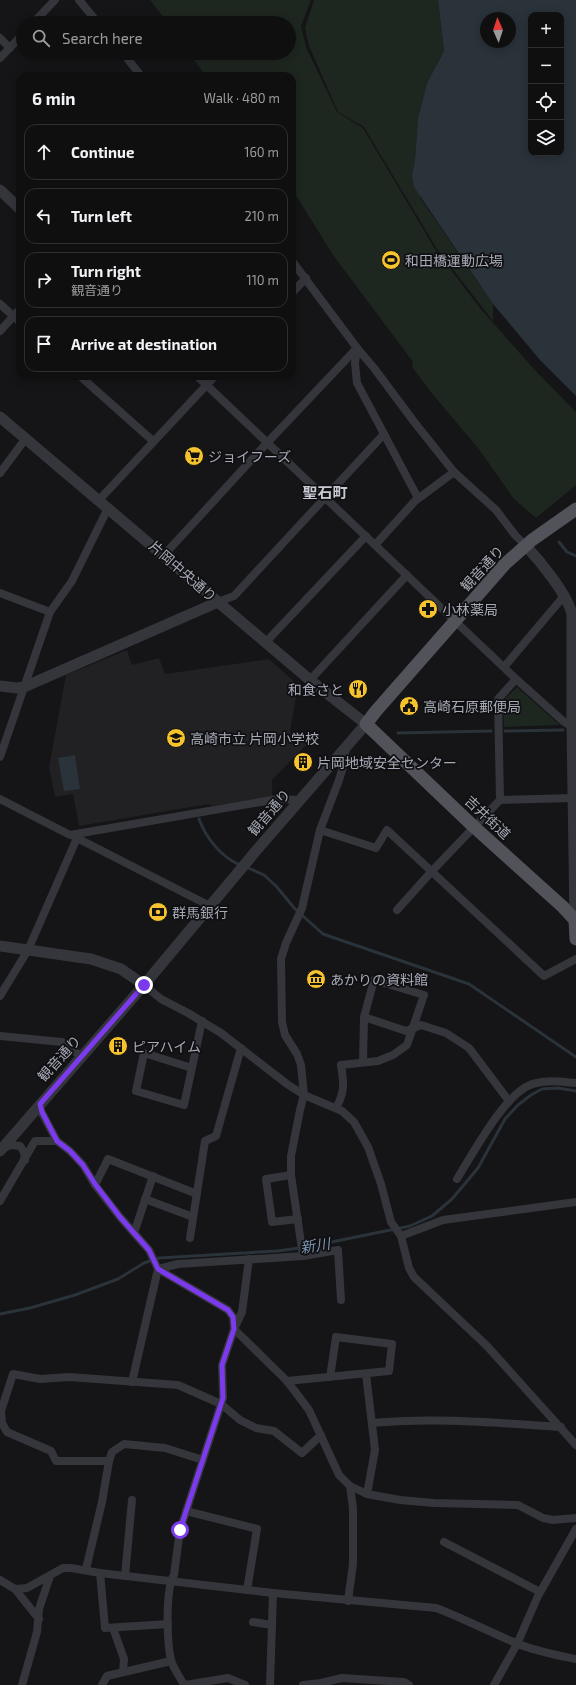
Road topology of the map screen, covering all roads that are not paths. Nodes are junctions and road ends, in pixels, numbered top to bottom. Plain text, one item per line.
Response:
1 (55, 0) edge
2 (79, 0) edge
3 (40, 16) edge
4 (92, 16) edge
5 (0, 38) edge
6 (16, 42) edge
7 (10, 48) junction
8 (0, 58) edge
9 (128, 60) edge
10 (138, 72) edge
11 (0, 190) edge
12 (16, 205) edge
13 (296, 266) edge
14 (306, 278) junction
15 (296, 289) edge
16 (0, 304) edge
17 (16, 313) edge
18 (13, 316) junction
19 (16, 319) edge
20 (0, 331) edge
21 (357, 348) junction
22 (84, 380) edge
23 (201, 380) edge
24 (211, 380) edge
25 (206, 386) junction
26 (0, 417) edge
27 (384, 434) junction
28 (26, 438) junction
29 (153, 441) junction
30 (267, 443) junction
31 (454, 472) junction
32 (0, 473) edge
33 (324, 497) junction
34 (418, 498) junction
35 (99, 500) junction
36 (108, 508) junction
37 (576, 508) edge
38 (366, 536) junction
39 (375, 545) junction
40 (526, 546) junction
41 (164, 555) junction
42 (407, 575) junction
43 (0, 593) edge
44 (564, 596) junction
45 (218, 602) junction
46 (50, 612) junction
47 (456, 621) junction
48 (266, 642) junction
49 (504, 667) junction
50 (516, 679) junction
51 (310, 680) junction
52 (0, 686) edge
53 (24, 687) junction
54 (366, 724) junction
55 (572, 727) junction
56 (346, 748) junction
57 (0, 757) edge
58 (0, 798) edge
59 (573, 798) junction
60 (300, 800) junction
61 (500, 800) junction
62 (575, 809) edge
63 (473, 826) junction
64 (320, 830) junction
65 (74, 836) junction
66 (432, 871) junction
67 (210, 906) junction
68 (397, 910) dead end
69 (575, 920) edge
70 (576, 939) edge
71 (0, 946) edge
72 (28, 950) junction
73 (576, 959) edge
74 (144, 985) junction
75 (0, 996) edge
76 (364, 1017) junction
77 (202, 1022) junction
78 (412, 1028) junction
79 (0, 1036) edge
80 (241, 1048) junction
81 (82, 1057) junction
82 (363, 1062) junction
83 (192, 1068) junction
84 (576, 1083) edge
85 (304, 1095) junction
86 (509, 1101) junction
87 (40, 1104) junction
88 (336, 1108) junction
89 (57, 1141) junction
90 (1, 1149) edge
91 (25, 1160) junction
92 (291, 1175) junction
93 (153, 1176) junction
94 (457, 1179) dead end
95 (95, 1184) junction
96 (197, 1194) junction
97 (145, 1199) junction
98 (0, 1201) edge
99 (576, 1202) edge
100 (193, 1217) junction
101 (298, 1219) junction
102 (134, 1233) junction
103 (402, 1236) junction
104 (190, 1238) dead end
105 (303, 1256) junction
106 (249, 1259) junction
107 (158, 1269) junction
108 (341, 1300) dead end
109 (234, 1329) junction
110 (366, 1374) junction
111 (330, 1377) junction
112 (287, 1381) junction
113 (132, 1382) junction
114 (221, 1404) junction
115 (1, 1411) edge
116 (372, 1422) junction
117 (561, 1427) junction
118 (321, 1435) junction
119 (576, 1445) edge
120 (203, 1460) junction
121 (109, 1461) junction
122 (350, 1486) junction
123 (367, 1494) junction
124 (132, 1500) dead end
125 (186, 1511) junction
126 (576, 1518) edge
127 (576, 1529) edge
128 (444, 1542) dead end
129 (86, 1569) junction
130 (100, 1573) junction
131 (50, 1576) junction
132 (125, 1576) junction
133 (0, 1580) edge
134 (170, 1581) junction
135 (15, 1589) junction
136 (247, 1590) junction
137 (540, 1592) junction
138 (273, 1593) junction
139 (348, 1601) junction
140 (39, 1619) junction
141 (253, 1622) dead end
142 (168, 1624) junction
143 (272, 1625) junction
144 (113, 1628) junction
145 (517, 1644) junction
146 (576, 1659) edge
147 (171, 1661) junction
148 (123, 1672) junction
149 (22, 1685) edge
150 (102, 1685) edge
151 (185, 1685) edge
152 (245, 1685) edge
153 (270, 1685) edge
154 (303, 1685) edge
155 (409, 1685) edge
156 (494, 1685) edge

1 - 3 street
2 - 4 street
5 - 7 street
6 - 7 street
7 - 8 street
9 - 10 street
11 - 12 street
13 - 14 street
14 - 15 street
14 - 21 street
16 - 18 street
17 - 18 street
18 - 19 street
18 - 20 street
21 - 27 street
21 - 30 street
21 - 31 street
22 - 29 street
23 - 25 street
24 - 25 street
25 - 29 street
25 - 30 street
26 - 28 street, 片岡中央通り
27 - 33 street
27 - 34 street
28 - 32 street
28 - 35 street, 片岡中央通り
29 - 35 street
30 - 33 street
30 - 41 street
31 - 34 street
31 - 40 street
33 - 38 street
33 - 45 street
34 - 39 street
35 - 36 street, 片岡中央通り
36 - 41 street, 片岡中央通り
36 - 46 street
37 - 40 main road, 観音通り
38 - 39 street
38 - 48 street
39 - 42 street
40 - 44 street
40 - 47 main road, 観音通り
41 - 45 street, 片岡中央通り
42 - 47 street
42 - 51 street
43 - 46 street
44 - 49 street
44 - 55 street
45 - 48 street, 片岡中央通り
45 - 53 street
46 - 53 street
47 - 49 street
47 - 54 main road, 観音通り
48 - 51 street, 片岡中央通り
49 - 50 street
50 - 55 street
50 - 61 street
51 - 54 street, 片岡中央通り
52 - 53 street
53 - 57 street
54 - 56 street, 観音通り
54 - 63 main road, 吉井街道
55 - 59 street
56 - 60 street, 観音通り
56 - 64 street
58 - 65 street
59 - 61 street
59 - 62 street
60 - 65 street
60 - 67 street, 観音通り
61 - 63 street
62 - 69 street
63 - 66 street
63 - 69 main road, 吉井街道
64 - 66 street
64 - 85 street
65 - 67 street
65 - 72 street
66 - 68 street
66 - 73 street
67 - 74 street, 観音通り
69 - 70 main road
71 - 72 street
72 - 74 street
72 - 75 street
74 - 77 street
74 - 81 street, 観音通り
76 - 78 street
76 - 78 street
76 - 82 street
77 - 80 street
77 - 83 street
78 - 82 street
78 - 86 street
79 - 81 street
80 - 85 street
80 - 96 street
81 - 87 street, 観音通り
82 - 88 street
83 - 83 street
84 - 86 street
85 - 88 street
85 - 92 street
86 - 94 street
87 - 89 street
87 - 90 street, 観音通り
88 - 103 street
89 - 91 street
89 - 95 street
90 - 91 street
91 - 98 street
92 - 101 street
92 - 101 street
93 - 95 street
93 - 96 street
93 - 97 street
95 - 102 street
96 - 100 street
97 - 100 street
97 - 102 street
99 - 103 street
100 - 104 street
101 - 105 street
102 - 107 street
103 - 117 street
105 - 106 street
105 - 108 street
106 - 107 street
106 - 109 street
107 - 109 street
107 - 113 street
109 - 112 street
109 - 114 street
110 - 111 street
110 - 111 street
110 - 116 street
111 - 112 street
112 - 118 street
113 - 114 street
113 - 115 street
114 - 118 street
114 - 120 street
115 - 121 street
116 - 117 street
116 - 123 street
117 - 119 street
118 - 122 street
120 - 121 street
120 - 125 street
121 - 129 street
122 - 123 street
122 - 139 street
123 - 126 street
124 - 132 street
125 - 134 street
125 - 136 street
127 - 137 street
128 - 137 street
129 - 130 street
129 - 131 street
130 - 132 street
130 - 144 street
131 - 135 street
131 - 140 street
132 - 134 street
133 - 135 street
134 - 136 street
134 - 142 street
135 - 140 street
136 - 138 street
137 - 145 street
138 - 139 street
138 - 143 street
139 - 145 street
140 - 149 street
141 - 143 street
142 - 144 street
142 - 147 street
143 - 153 street
144 - 148 street
145 - 146 street
145 - 156 street
147 - 148 street
147 - 151 street
148 - 150 street
151 - 152 street
154 - 155 street

